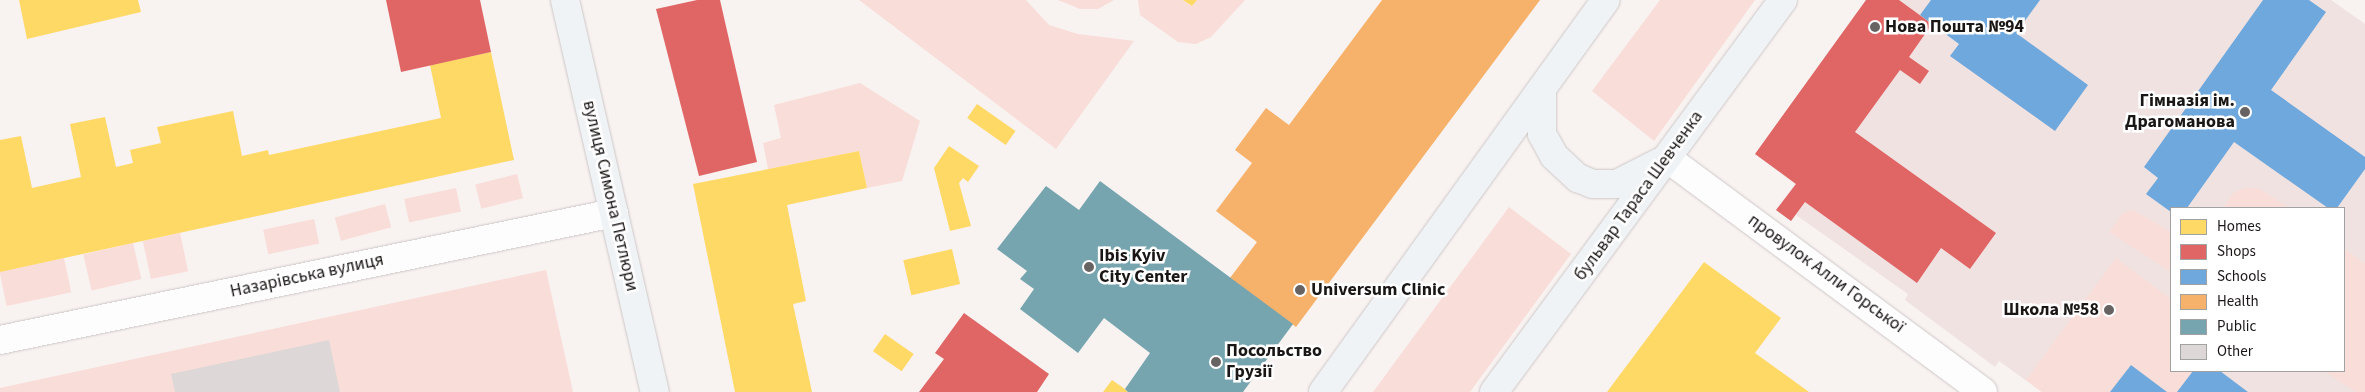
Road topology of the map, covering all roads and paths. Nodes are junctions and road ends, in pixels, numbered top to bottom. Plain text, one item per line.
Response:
1 (566, 0) edge
2 (1606, 0) edge
3 (1783, 0) edge
4 (1542, 89) junction
5 (1667, 158) junction
6 (614, 213) junction
7 (0, 340) edge
8 (655, 392) edge
9 (1323, 392) edge
10 (1494, 392) edge
11 (1984, 392) edge

1 - 6 main road, вулиця Симона Петлюри
2 - 4 main road
3 - 5 main road, бульвар Тараса Шевченка
4 - 5 main road
4 - 9 main road
5 - 10 main road, бульвар Тараса Шевченка
5 - 11 street, провулок Алли Горської
6 - 7 street, Назарівська вулиця
6 - 8 main road, вулиця Симона Петлюри

